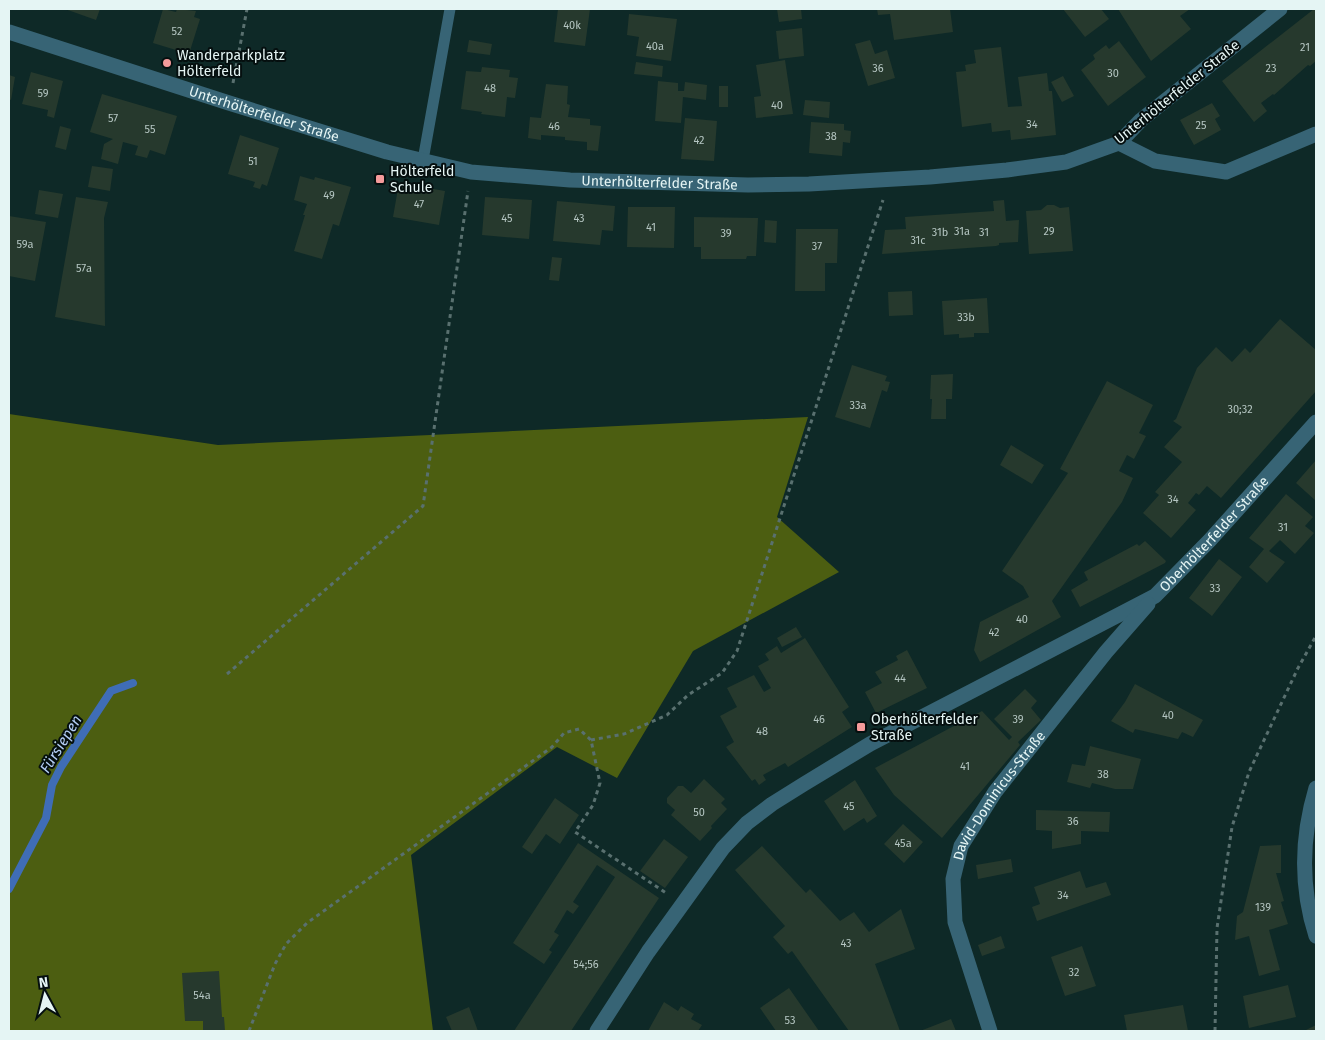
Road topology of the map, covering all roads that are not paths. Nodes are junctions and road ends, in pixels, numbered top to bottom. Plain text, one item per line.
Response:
1 (450, 9) edge
2 (1280, 9) edge
3 (9, 32) edge
4 (1316, 134) edge
5 (1119, 144) junction
6 (423, 160) junction
7 (1316, 422) edge
8 (1155, 596) junction
9 (1316, 788) edge
10 (1316, 936) edge
11 (597, 1031) edge
12 (990, 1031) edge

1 - 6 lane
2 - 5 street, Unterhölterfelder Straße
3 - 6 street, Unterhölterfelder Straße
4 - 5 street
5 - 6 street, Unterhölterfelder Straße
7 - 8 street, Oberhölterfelder Straße
8 - 11 street, Oberhölterfelder Straße
8 - 12 street, David-Dominicus-Straße
9 - 10 street

